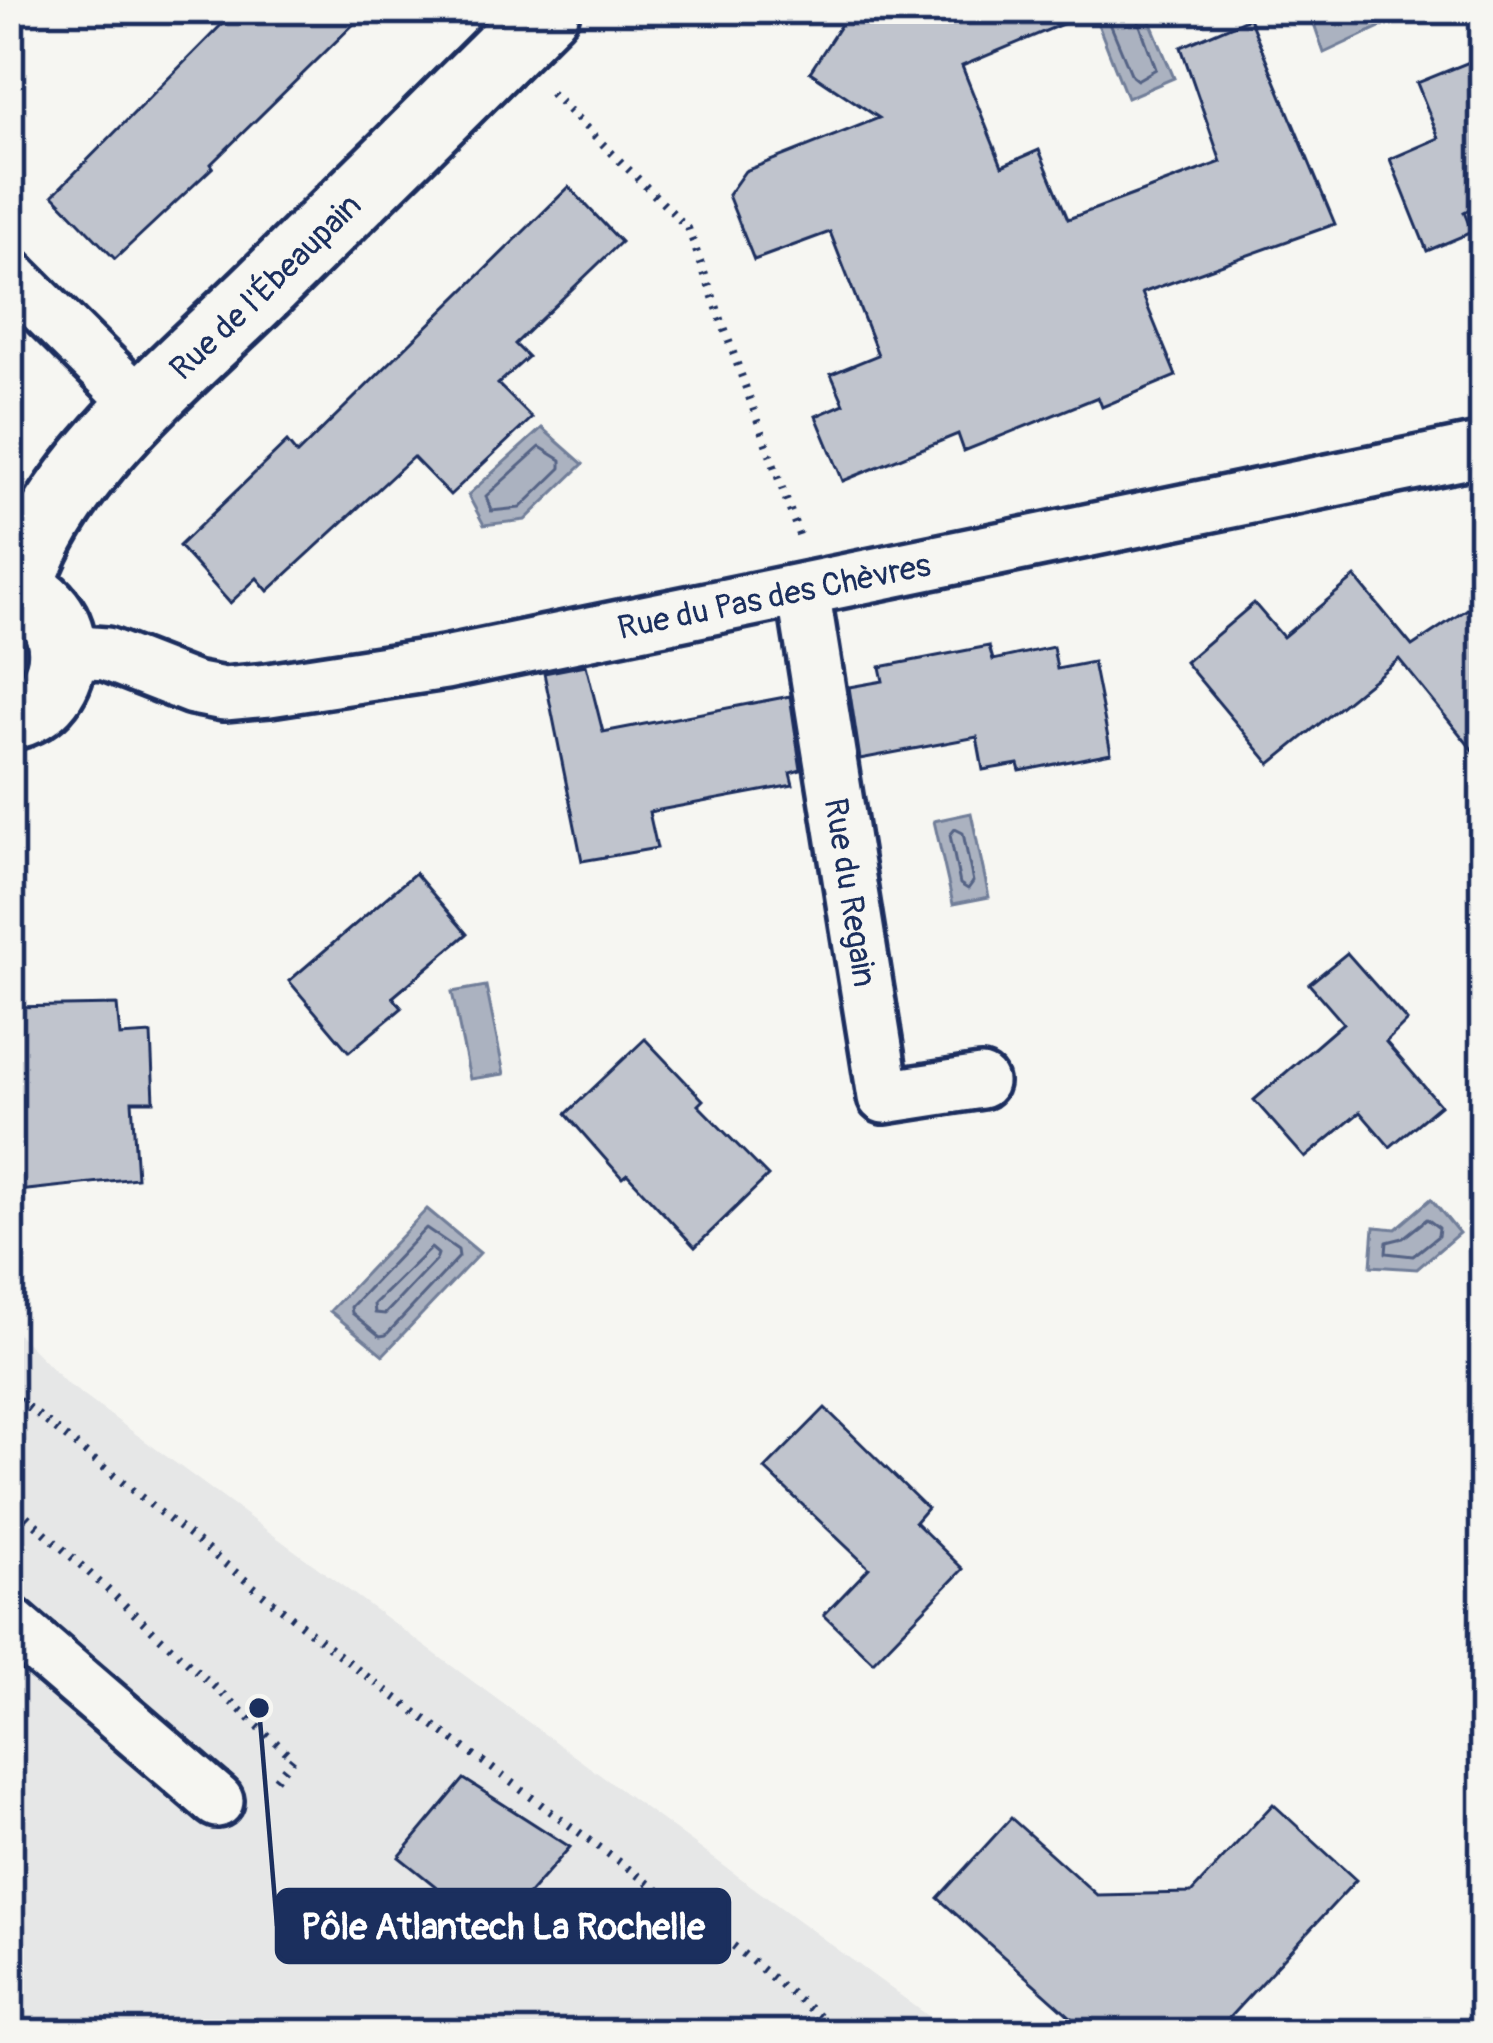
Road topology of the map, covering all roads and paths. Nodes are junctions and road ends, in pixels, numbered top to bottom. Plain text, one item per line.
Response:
1 (526, 29) edge
2 (9, 274) edge
3 (144, 408) junction
4 (1484, 449) edge
5 (14, 590) edge
6 (802, 590) junction
7 (64, 651) junction
8 (9, 716) edge
9 (981, 1082) dead end
10 (9, 1392) edge
11 (9, 1500) edge
12 (9, 1622) edge
13 (217, 1801) joint
14 (840, 2034) edge

1 - 3 street, Rue de l'Ébeaupain
1 - 6 path
2 - 3 street
3 - 5 street, Rue de l'Ébeaupain
4 - 6 street, Rue du Pas des Chèvres
5 - 7 street
6 - 7 street, Rue du Pas des Chèvres
6 - 9 street, Rue du Regain
7 - 8 street
10 - 14 path
11 - 13 path
12 - 13 street

